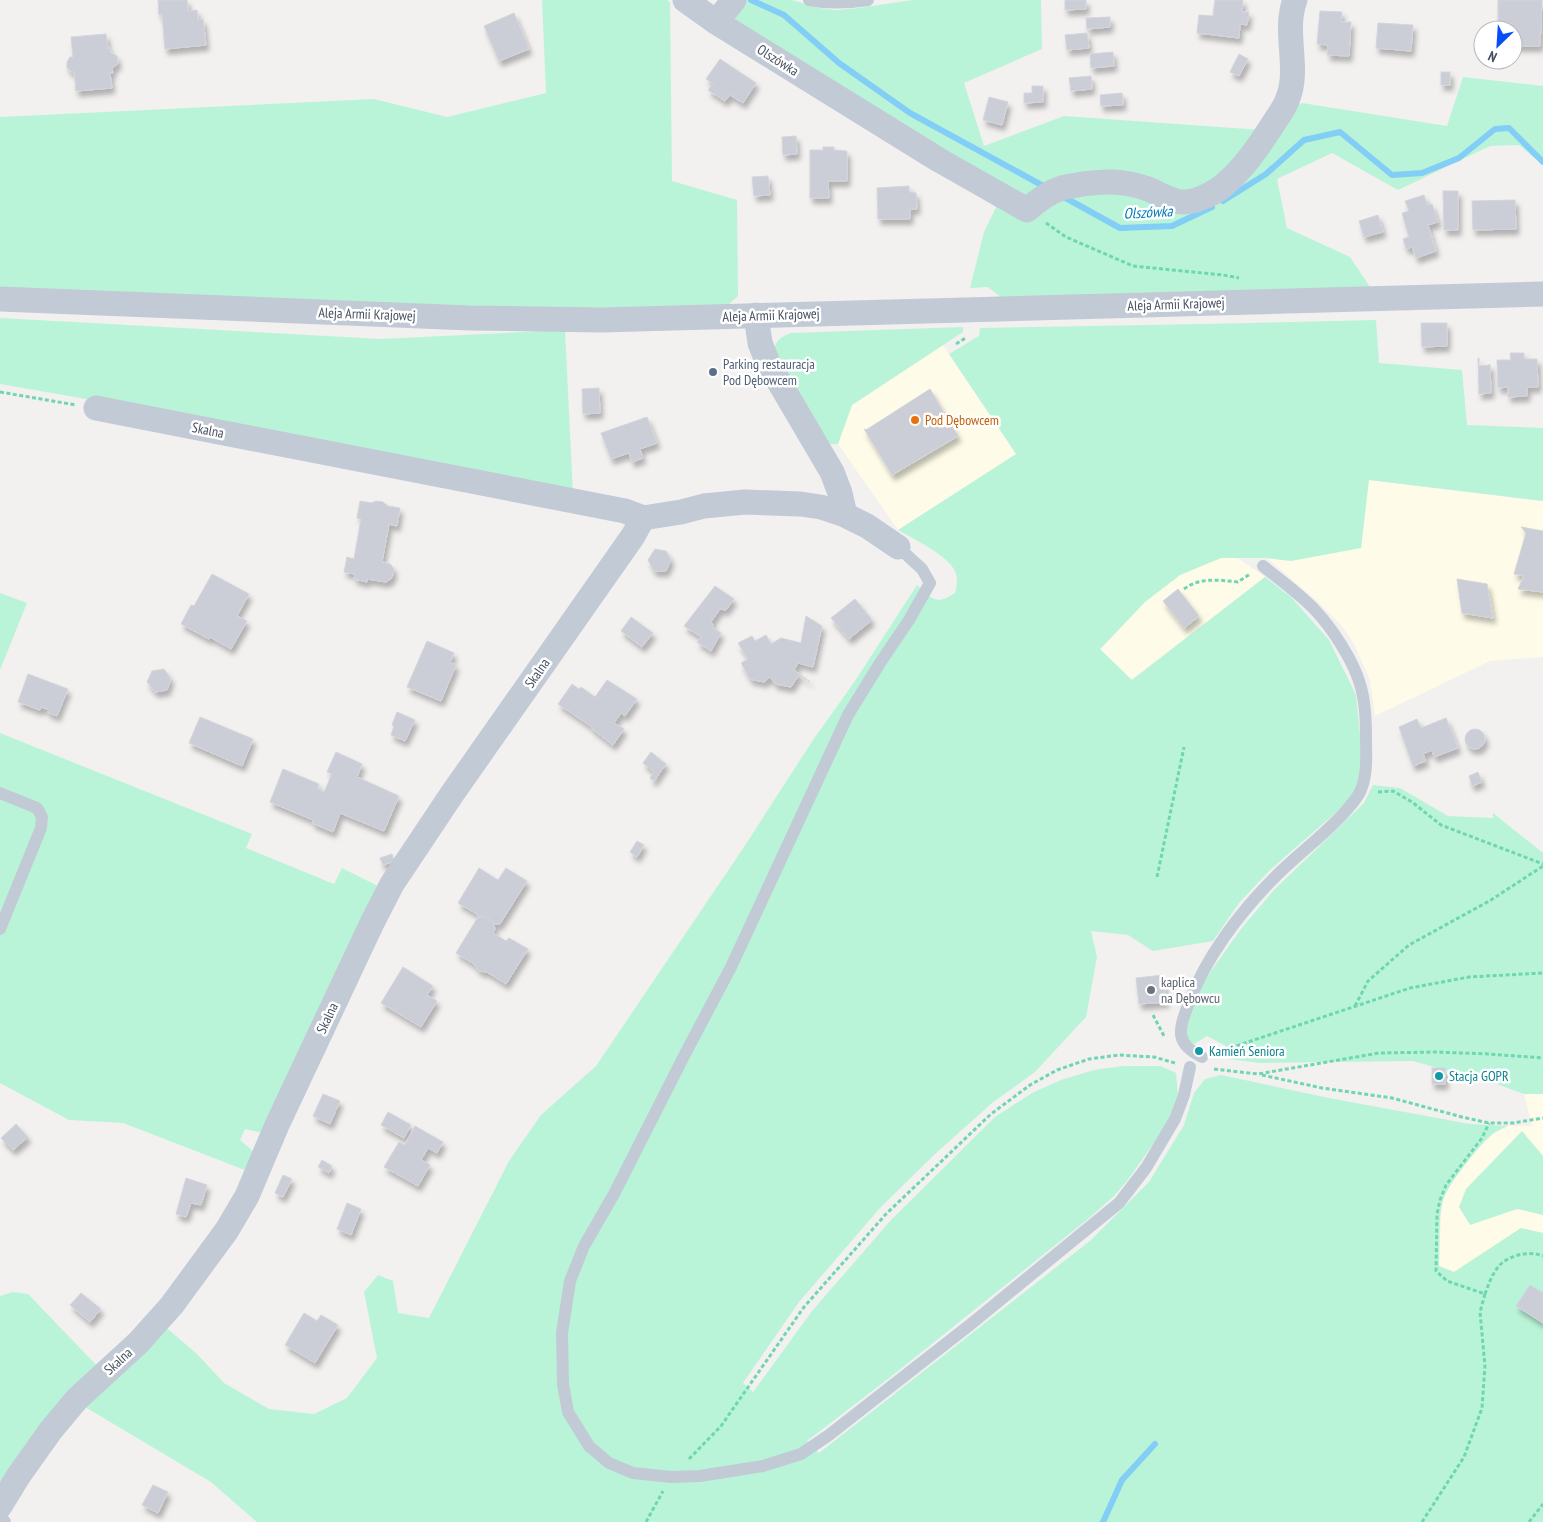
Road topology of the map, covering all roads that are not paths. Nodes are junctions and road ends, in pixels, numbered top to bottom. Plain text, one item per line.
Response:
1 (686, 0) edge
2 (809, 0) edge
3 (868, 0) edge
4 (1295, 0) edge
5 (726, 11) edge
6 (1543, 294) edge
7 (0, 299) edge
8 (756, 316) junction
9 (96, 408) road end
10 (845, 515) junction
11 (643, 518) junction
12 (898, 546) joint
13 (1263, 566) road end
14 (0, 794) edge
15 (0, 929) edge
16 (1202, 1057) road end
17 (1190, 1067) road end
18 (0, 1506) edge
19 (0, 1515) edge
20 (5, 1522) edge

1 - 5 street, Olszówka
2 - 3 lane
4 - 5 street, Olszówka
6 - 8 street, Aleja Armii Krajowej
7 - 8 street, Aleja Armii Krajowej
8 - 10 street
9 - 11 street, Skalna
10 - 11 street, Skalna
10 - 12 street, Skalna
11 - 18 street, Skalna
12 - 17 lane
13 - 16 lane
14 - 15 lane
19 - 20 lane

